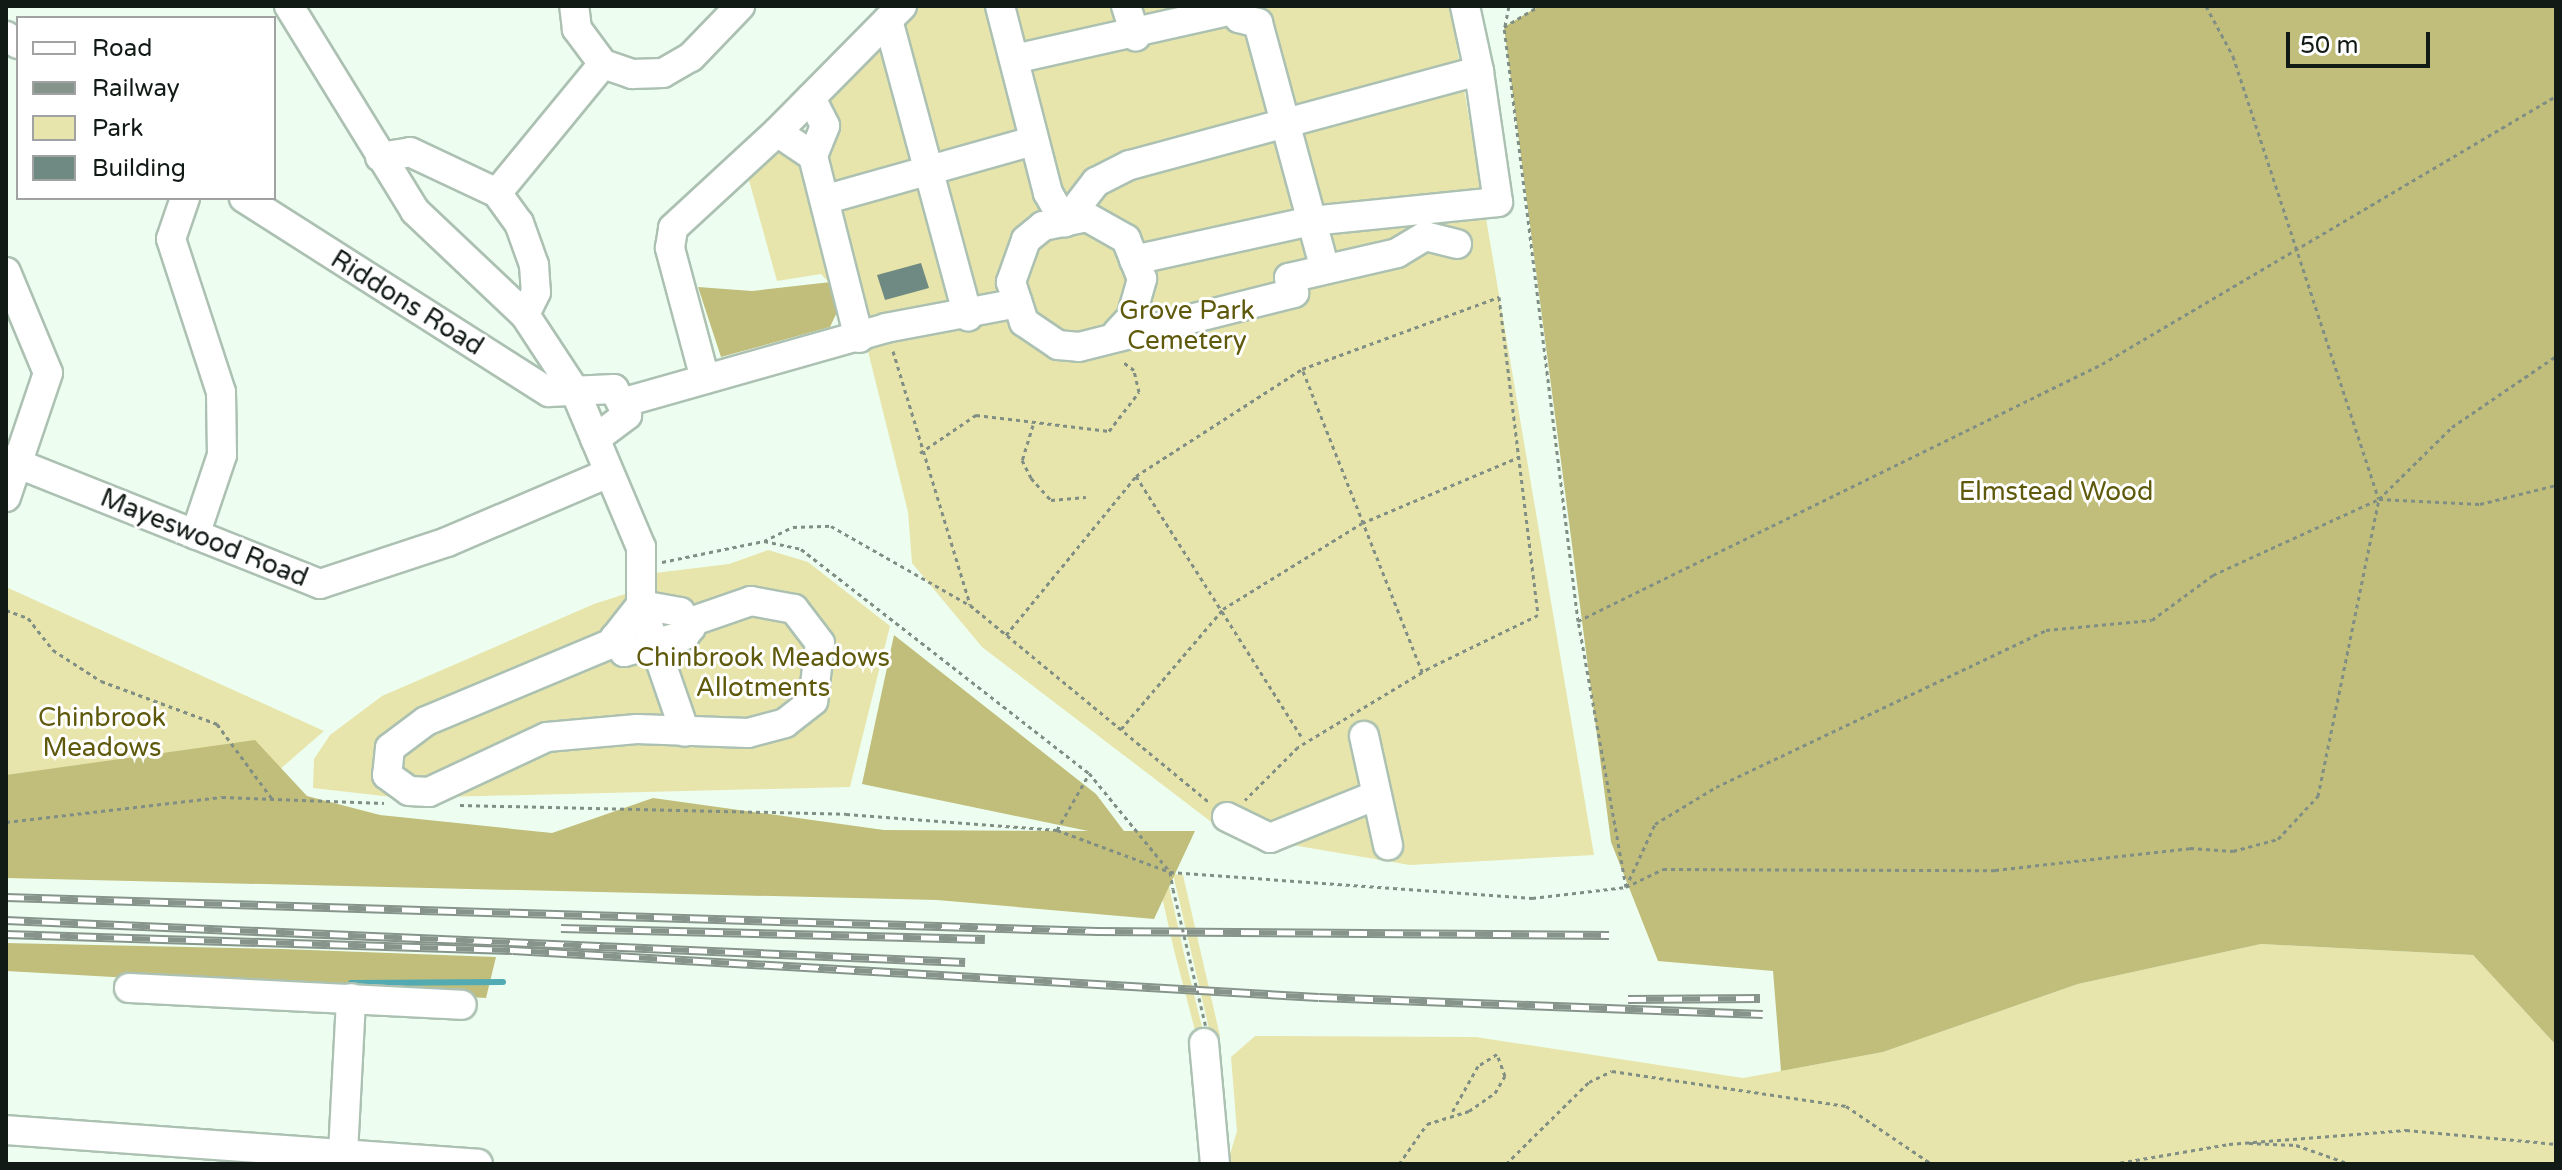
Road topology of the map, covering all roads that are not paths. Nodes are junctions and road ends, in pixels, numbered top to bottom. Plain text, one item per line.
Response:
1 (289, 6) edge
2 (574, 6) edge
3 (740, 6) edge
4 (1000, 6) edge
5 (1126, 6) edge
6 (1465, 6) edge
7 (1229, 8) edge
8 (895, 13) edge
9 (1266, 15) edge
10 (1136, 36) junction
11 (1014, 59) junction
12 (603, 64) junction
13 (1479, 71) junction
14 (811, 98) junction
15 (1287, 122) junction
16 (777, 132) junction
17 (1034, 141) junction
18 (813, 156) junction
19 (380, 157) junction
20 (928, 170) junction
21 (497, 193) junction
22 (827, 199) junction
23 (184, 200) edge
24 (247, 200) edge
25 (1311, 221) junction
26 (1065, 222) junction
27 (1457, 244) dead end
28 (1134, 260) junction
29 (1325, 269) junction
30 (6, 272) edge
31 (1018, 303) junction
32 (525, 315) junction
33 (968, 316) junction
34 (859, 338) junction
35 (1108, 338) junction
36 (705, 379) junction
37 (575, 391) junction
38 (625, 402) junction
39 (595, 439) junction
40 (14, 462) edge
41 (609, 473) junction
42 (6, 497) edge
43 (195, 535) junction
44 (643, 582) junction
45 (690, 622) junction
46 (657, 641) junction
47 (615, 642) junction
48 (685, 732) junction
49 (1364, 736) dead end
50 (1377, 795) junction
51 (1227, 817) road end
52 (1388, 845) dead end
53 (129, 988) dead end
54 (351, 998) junction
55 (462, 1005) dead end
56 (1205, 1035) road end
57 (6, 1130) edge
58 (343, 1153) junction
59 (478, 1164) edge
60 (1215, 1164) edge

1 - 19 street
2 - 12 street
3 - 12 street
4 - 11 street
5 - 10 street
6 - 13 street
7 - 9 street
7 - 10 street
8 - 14 street
8 - 20 street
9 - 15 street
10 - 11 street
11 - 17 street
12 - 21 street
13 - 15 street
13 - 25 street
14 - 16 street
14 - 18 street
15 - 25 street
15 - 26 street
16 - 18 street
16 - 36 street
17 - 20 street
17 - 26 street
18 - 22 street
19 - 21 street
19 - 32 street
20 - 22 street
20 - 33 street
21 - 32 street
22 - 34 street
23 - 43 street
24 - 37 street, Riddons Road
25 - 28 street
25 - 29 street
26 - 28 street
26 - 31 street
27 - 29 street
28 - 35 street
29 - 35 street
30 - 40 street
31 - 33 street
31 - 35 street
32 - 37 street
33 - 34 street
34 - 36 street
36 - 38 street
37 - 38 street, Riddons Road
37 - 39 street
38 - 39 street
39 - 41 street
40 - 42 street
40 - 43 street, Mayeswood Road
41 - 43 street, Mayeswood Road
41 - 44 street
44 - 45 street
44 - 46 street
44 - 47 street
45 - 46 street
45 - 48 street
46 - 47 street
46 - 48 street
47 - 48 street
49 - 50 street
50 - 51 street
50 - 52 street
53 - 54 street
54 - 55 street
54 - 58 street
56 - 60 street
57 - 58 street
58 - 59 street

